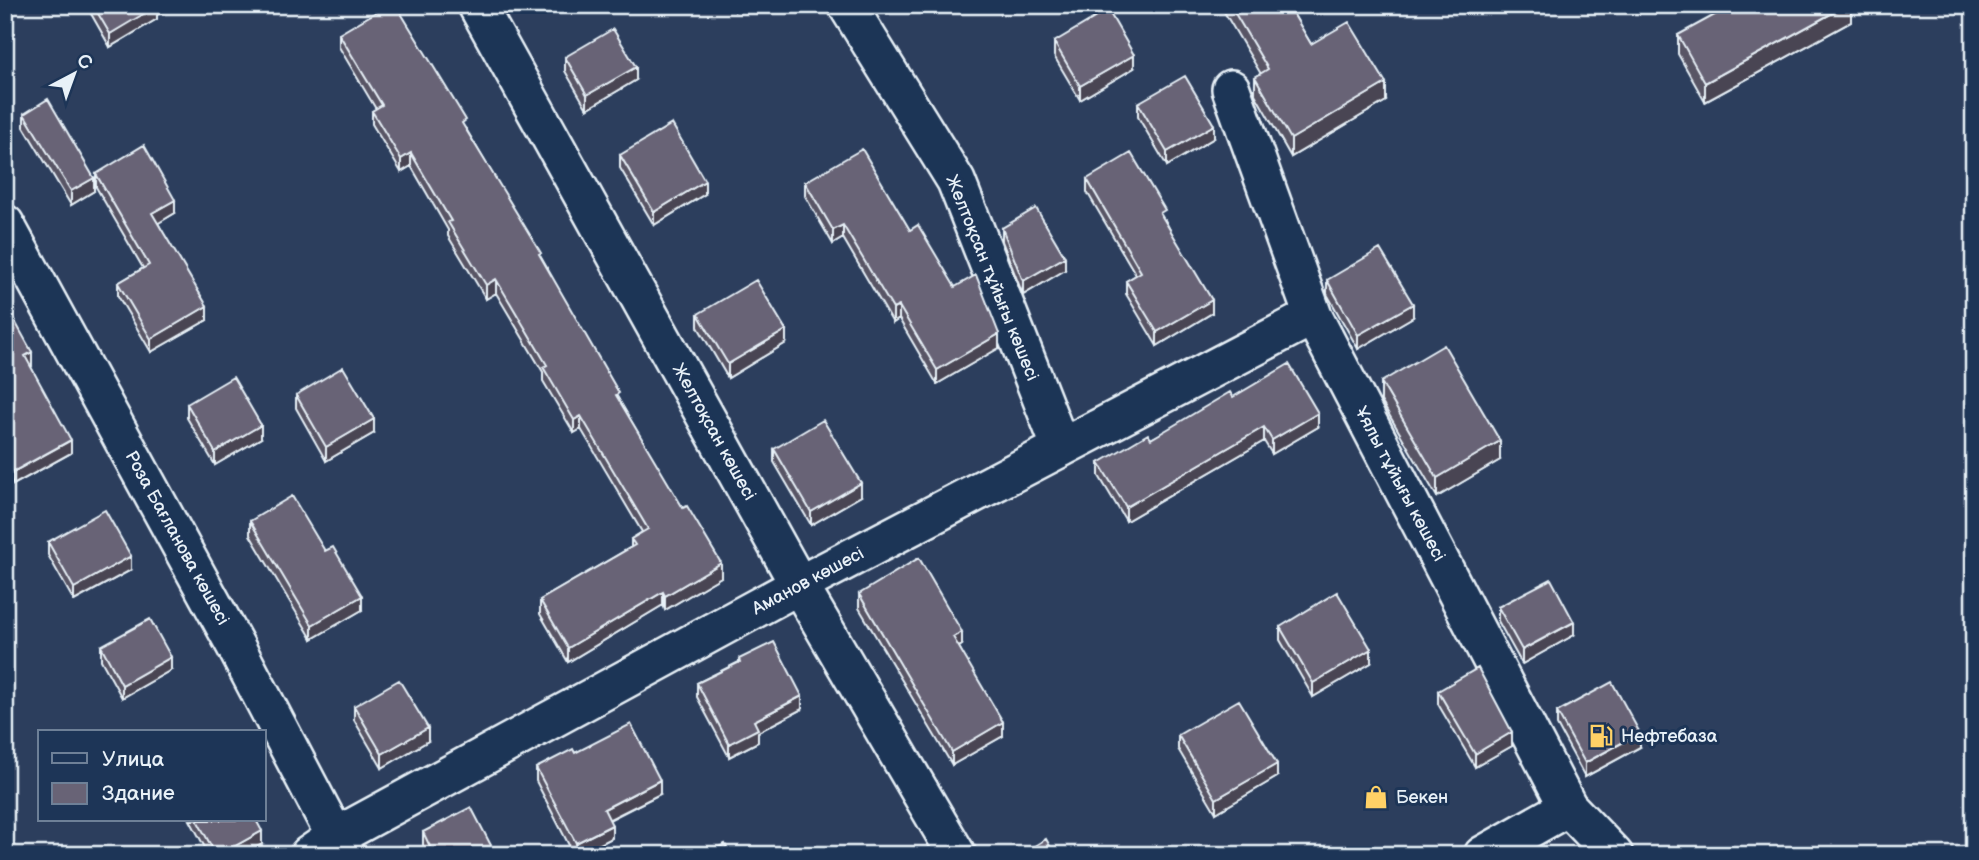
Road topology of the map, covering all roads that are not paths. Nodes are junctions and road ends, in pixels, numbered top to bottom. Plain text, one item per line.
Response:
1 (477, 5) edge
2 (848, 5) edge
3 (1231, 89) dead end
4 (5, 224) edge
5 (1313, 316) junction
6 (1060, 448) junction
7 (799, 585) junction
8 (1569, 807) junction
9 (330, 849) edge
10 (957, 855) edge
11 (1483, 855) edge
12 (1614, 855) edge

1 - 7 street, Желтоқсан көшесі
2 - 6 street, Желтоқсан тұйығы көшесі
3 - 5 street, Ұялы тұйығы көшесі
4 - 9 street, Роза Бағланова көшесі
5 - 6 street, Аманов көшесі
5 - 8 street, Ұялы тұйығы көшесі
6 - 7 street, Аманов көшесі
7 - 9 street, Аманов көшесі
7 - 10 street, Желтоқсан көшесі
8 - 11 street
8 - 12 street, Ұялы тұйығы көшесі

